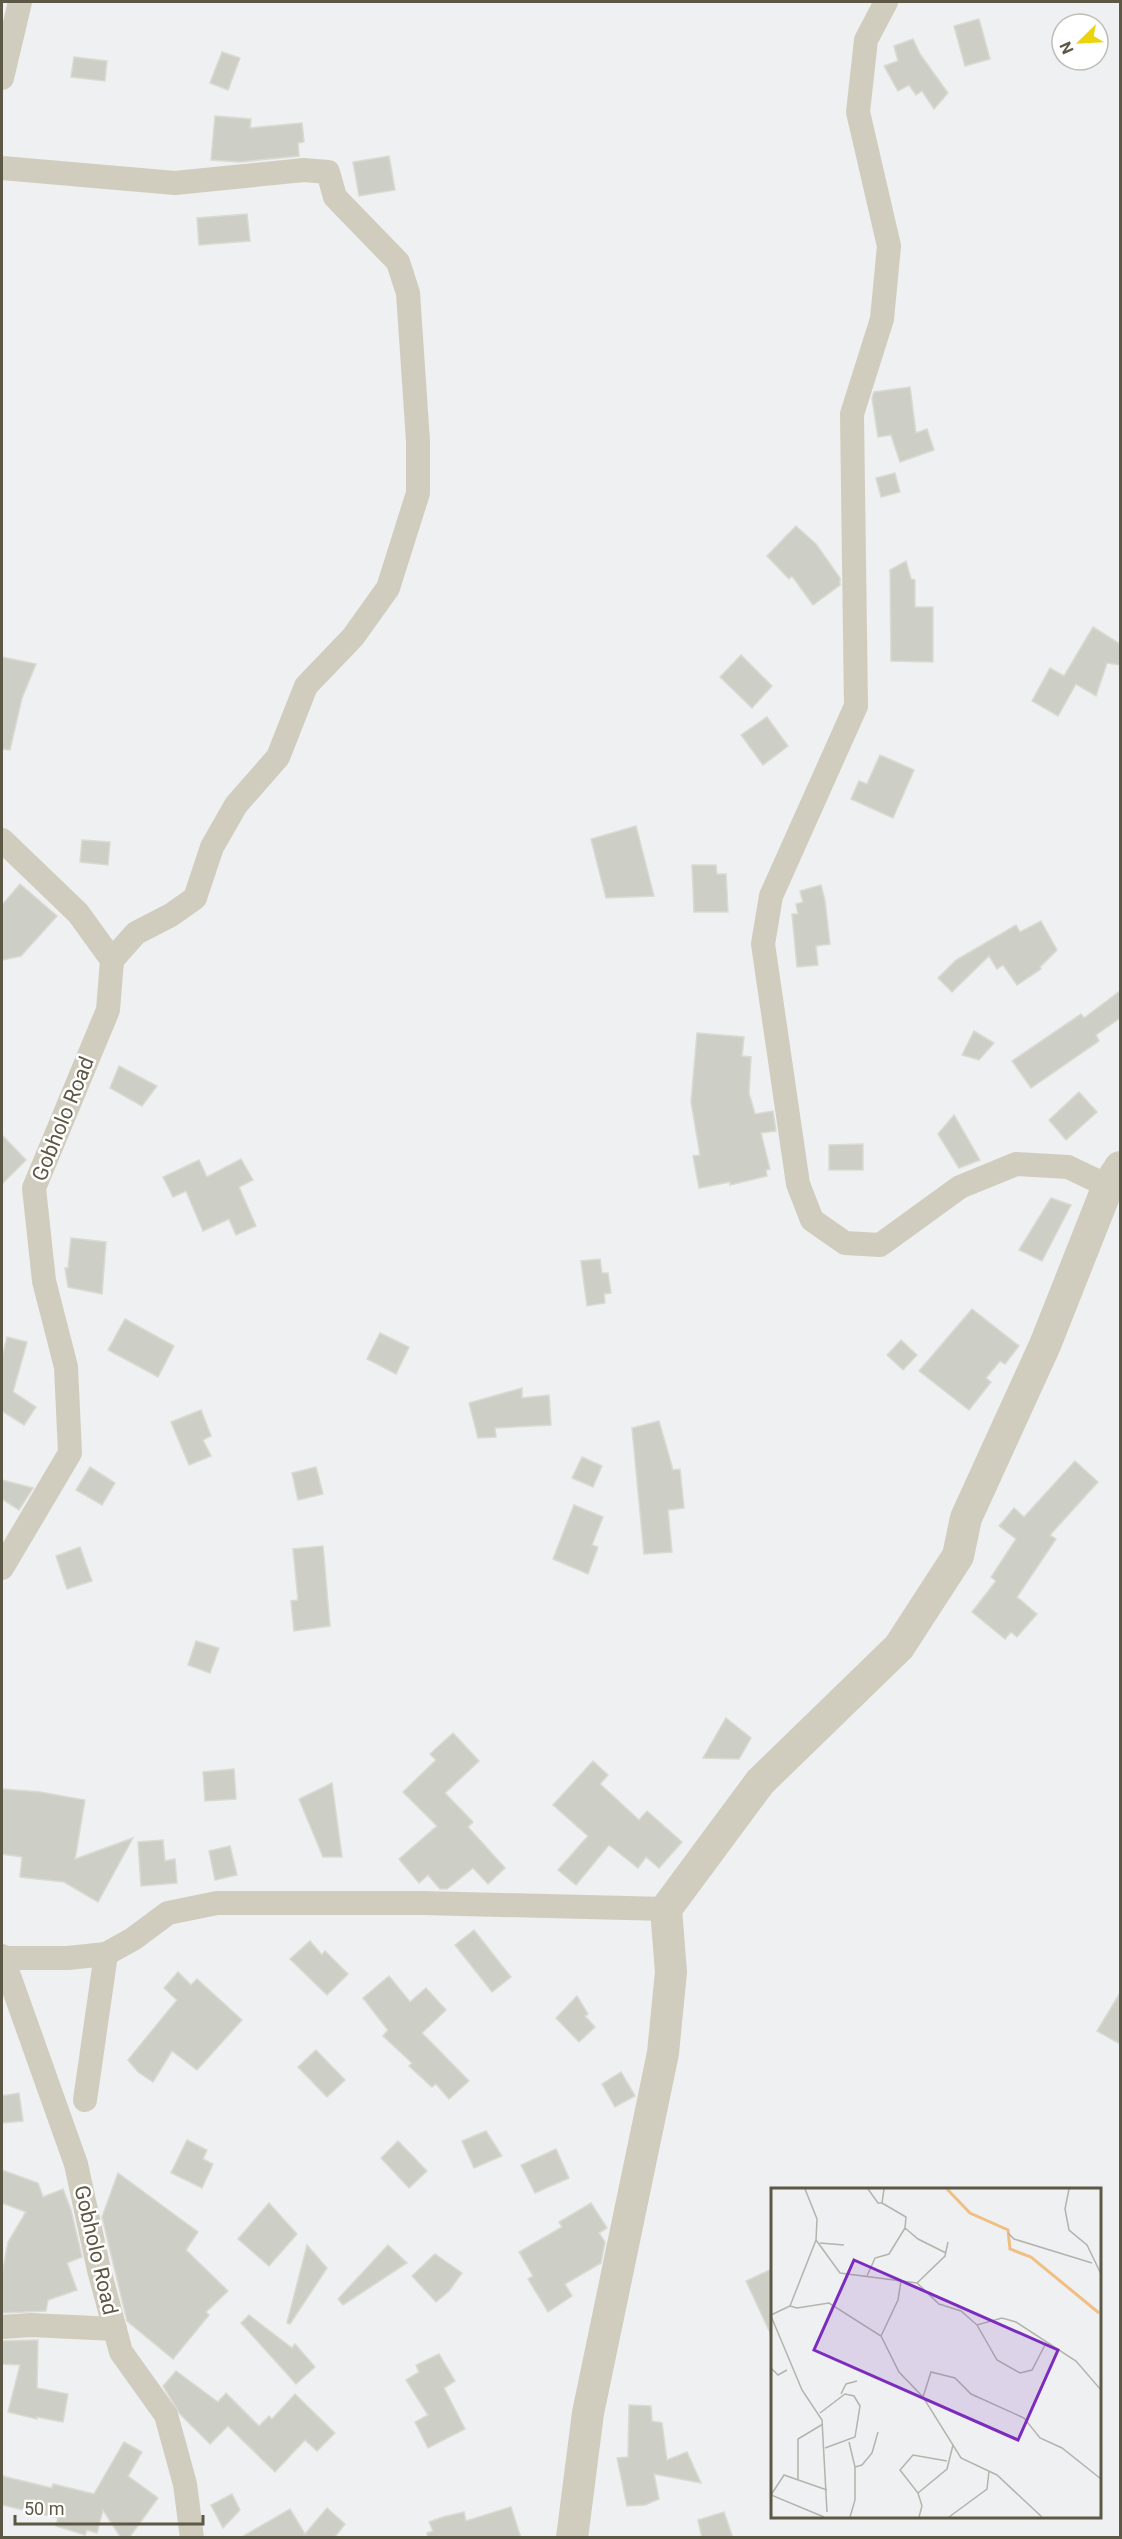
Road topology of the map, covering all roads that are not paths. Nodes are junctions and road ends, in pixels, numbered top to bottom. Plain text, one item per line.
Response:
1 (20, 2) edge
2 (886, 2) edge
3 (2, 78) edge
4 (2, 168) edge
5 (2, 840) edge
6 (112, 960) junction
7 (1114, 1176) edge
8 (2, 1568) edge
9 (666, 1909) junction
10 (106, 1954) junction
11 (2, 1957) edge
12 (85, 2100) dead end
13 (2, 2327) edge
14 (115, 2329) junction
15 (192, 2538) edge
16 (572, 2538) edge

1 - 3 street
2 - 7 street
4 - 6 street
5 - 6 street
6 - 8 street, Gobholo Road
7 - 9 street
9 - 10 street
9 - 16 street
10 - 11 street
10 - 12 street
11 - 14 street, Gobholo Road
13 - 14 street
14 - 15 street, Gobholo Road

